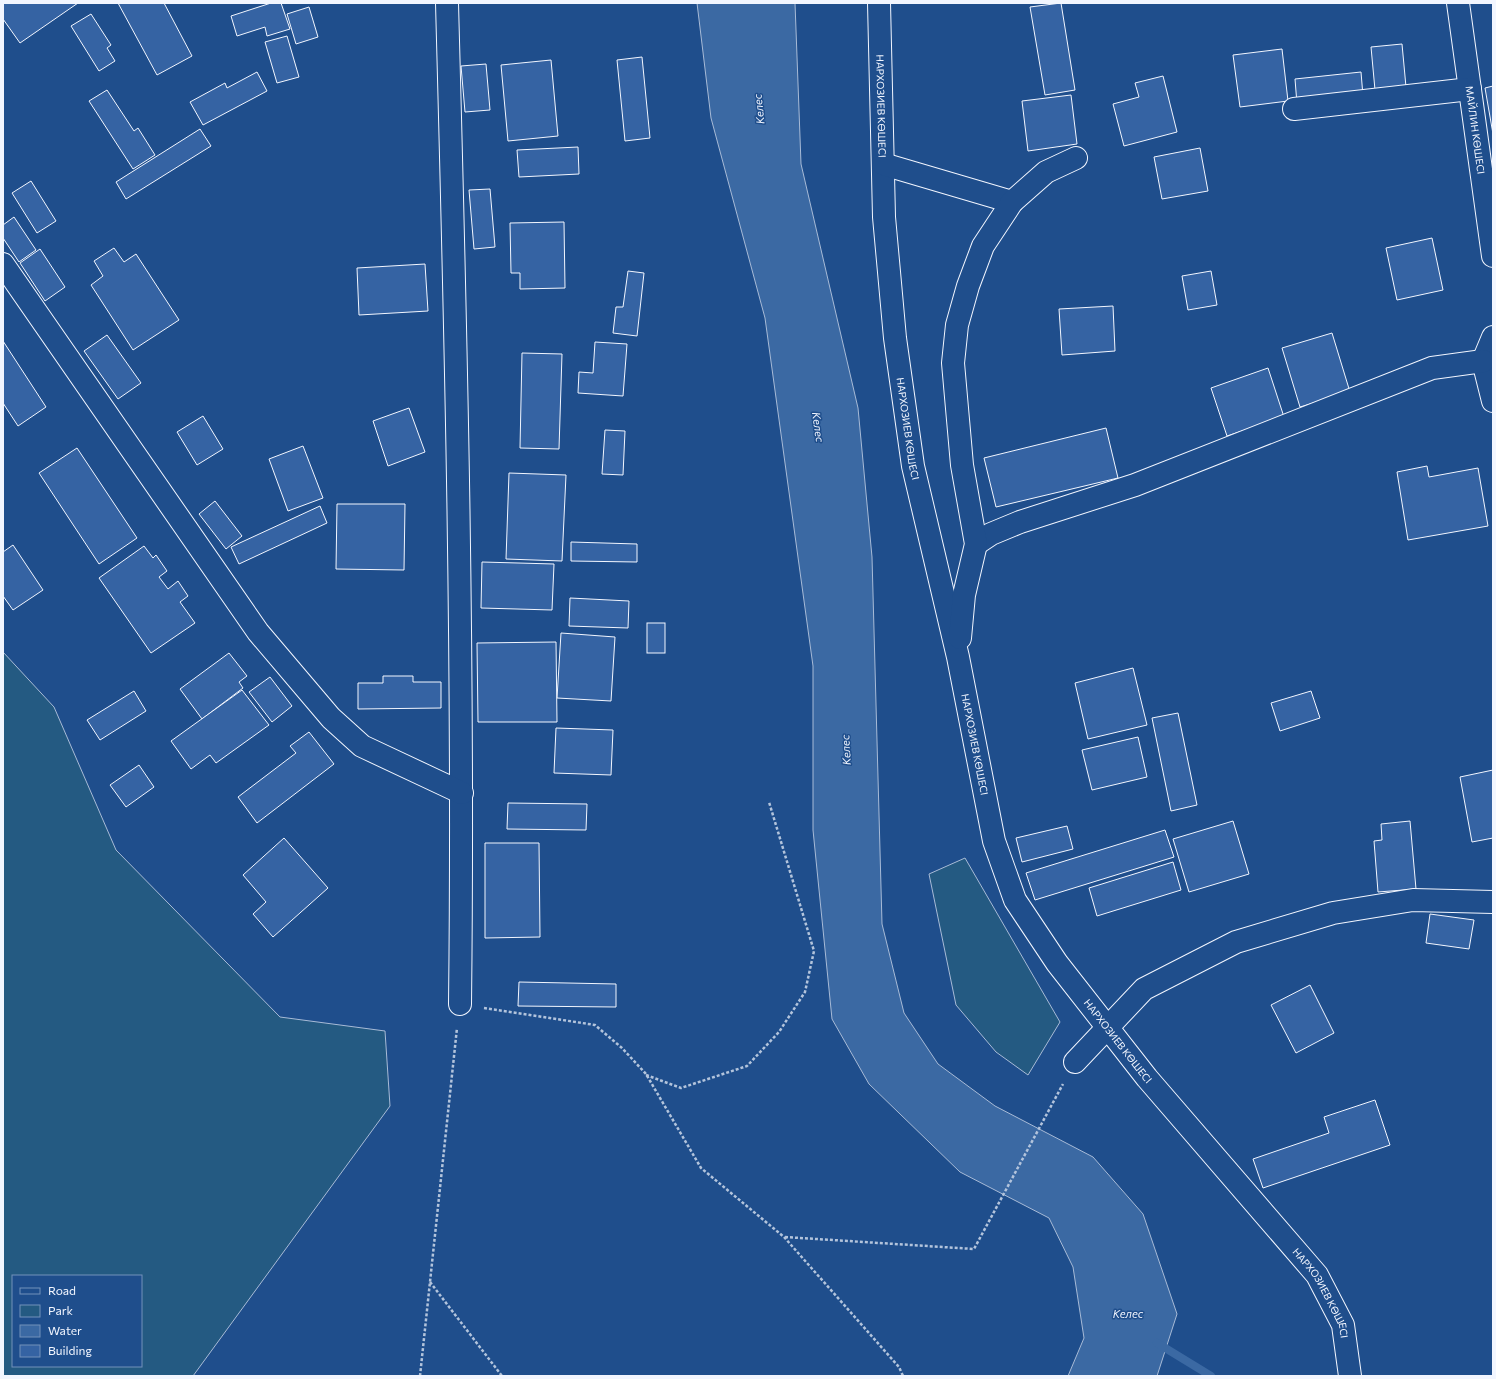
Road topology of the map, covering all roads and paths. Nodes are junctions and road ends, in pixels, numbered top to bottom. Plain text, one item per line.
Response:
1 (447, 3) edge
2 (879, 3) edge
3 (1458, 3) edge
4 (1470, 89) junction
5 (1294, 109) dead end
6 (1076, 158) dead end
7 (883, 164) junction
8 (1012, 202) junction
9 (1493, 256) edge
10 (3, 264) edge
11 (1493, 337) edge
12 (1483, 361) junction
13 (1493, 401) edge
14 (976, 544) junction
15 (958, 657) junction
16 (462, 793) junction
17 (769, 802) dead end
18 (1493, 902) edge
19 (460, 1004) junction
20 (1107, 1027) junction
21 (1075, 1062) joint
22 (646, 1074) junction
23 (784, 1237) junction
24 (430, 1281) junction
25 (420, 1376) edge
26 (502, 1376) edge
27 (903, 1376) edge
28 (1350, 1376) edge

1 - 16 street
2 - 7 street, НАРХОЗИЕВ КӨШЕСІ
3 - 4 street, МАЙЛИН КӨШЕСІ
4 - 5 street
4 - 9 street, МАЙЛИН КӨШЕСІ
6 - 8 street
7 - 8 street
7 - 15 street, НАРХОЗИЕВ КӨШЕСІ
8 - 14 street
10 - 16 street
11 - 12 street
12 - 13 street
12 - 14 street
14 - 15 street
15 - 20 street, НАРХОЗИЕВ КӨШЕСІ
16 - 19 street
17 - 22 path
18 - 20 street
19 - 22 path
19 - 24 path
20 - 21 street
20 - 28 street, НАРХОЗИЕВ КӨШЕСІ
21 - 23 path
22 - 23 path
23 - 27 path
24 - 25 path
24 - 26 path

